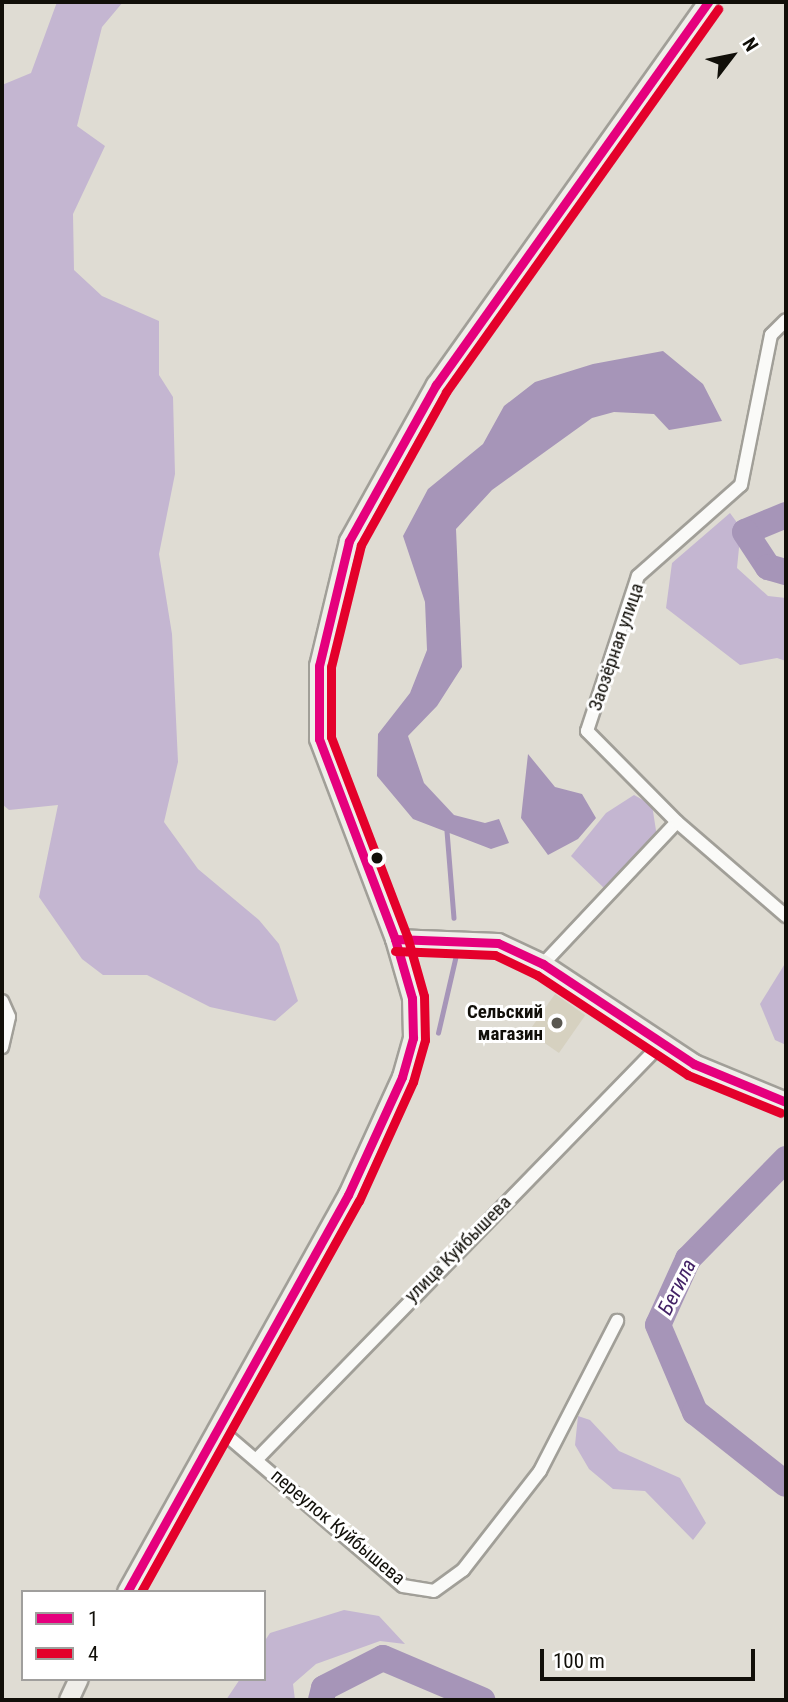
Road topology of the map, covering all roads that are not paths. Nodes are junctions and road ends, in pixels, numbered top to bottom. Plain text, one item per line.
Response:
1 (708, 2) edge
2 (786, 320) edge
3 (677, 822) junction
4 (786, 916) edge
5 (396, 939) junction
6 (543, 964) junction
7 (2, 1000) edge
8 (662, 1044) junction
9 (2, 1047) edge
10 (784, 1101) edge
11 (617, 1321) dead end
12 (218, 1428) junction
13 (257, 1459) junction
14 (128, 1590) edge
15 (78, 1681) edge
16 (69, 1700) edge

1 - 5 street
2 - 3 street, Заозёрная улица
3 - 4 street
3 - 6 street
5 - 6 street
5 - 12 street
6 - 8 street
7 - 9 street
8 - 10 street
8 - 13 street, улица Куйбышева
11 - 13 street, переулок Куйбышева
12 - 13 street, переулок Куйбышева
12 - 14 street
15 - 16 street

